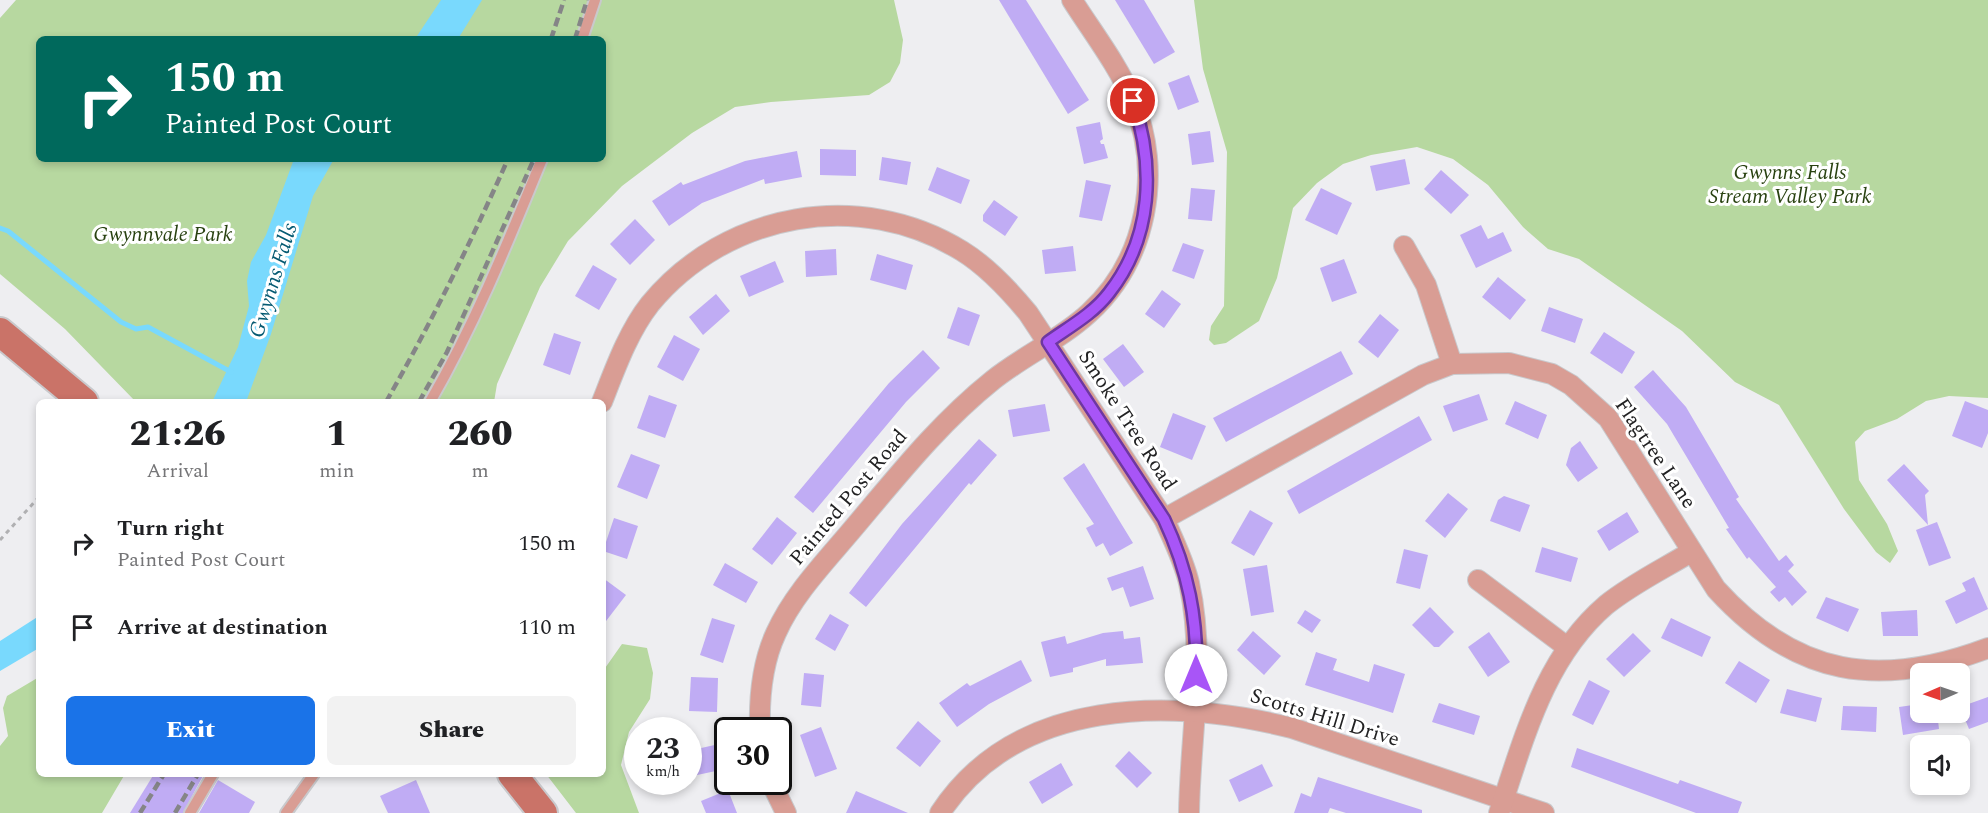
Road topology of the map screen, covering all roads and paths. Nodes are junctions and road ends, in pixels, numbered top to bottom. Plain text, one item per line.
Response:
1 (595, 0) edge
2 (1072, 0) edge
3 (583, 36) edge
4 (541, 162) edge
5 (1404, 246) dead end
6 (0, 332) edge
7 (1048, 342) junction
8 (1452, 364) junction
9 (80, 399) edge
10 (432, 399) edge
11 (603, 399) edge
12 (36, 500) edge
13 (1164, 519) junction
14 (0, 540) edge
15 (1691, 552) junction
16 (1478, 580) dead end
17 (1567, 647) junction
18 (1988, 648) edge
19 (1195, 711) junction
20 (760, 717) edge
21 (211, 777) edge
22 (312, 777) edge
23 (514, 777) edge
24 (777, 795) edge
25 (1501, 806) edge
26 (190, 813) edge
27 (286, 813) edge
28 (543, 813) edge
29 (786, 813) edge
30 (940, 813) edge
31 (1190, 813) edge
32 (1544, 813) edge

1 - 3 lane
2 - 7 street, Painted Post Road
4 - 10 lane
5 - 8 street
6 - 9 main road
7 - 11 street, Smoke Tree Road
7 - 13 street, Smoke Tree Road
7 - 20 street, Painted Post Road
8 - 13 street, Flagtree Lane
8 - 15 street, Flagtree Lane
12 - 14 path
13 - 19 street, Smoke Tree Road
15 - 17 street
15 - 18 street, Flagtree Lane
16 - 17 street
17 - 25 street
19 - 25 street, Scotts Hill Drive
19 - 30 street, Scotts Hill Drive
19 - 31 street, Smoke Tree Road
21 - 26 lane
22 - 27 lane
23 - 28 main road
24 - 29 street
25 - 32 street, Scotts Hill Drive

